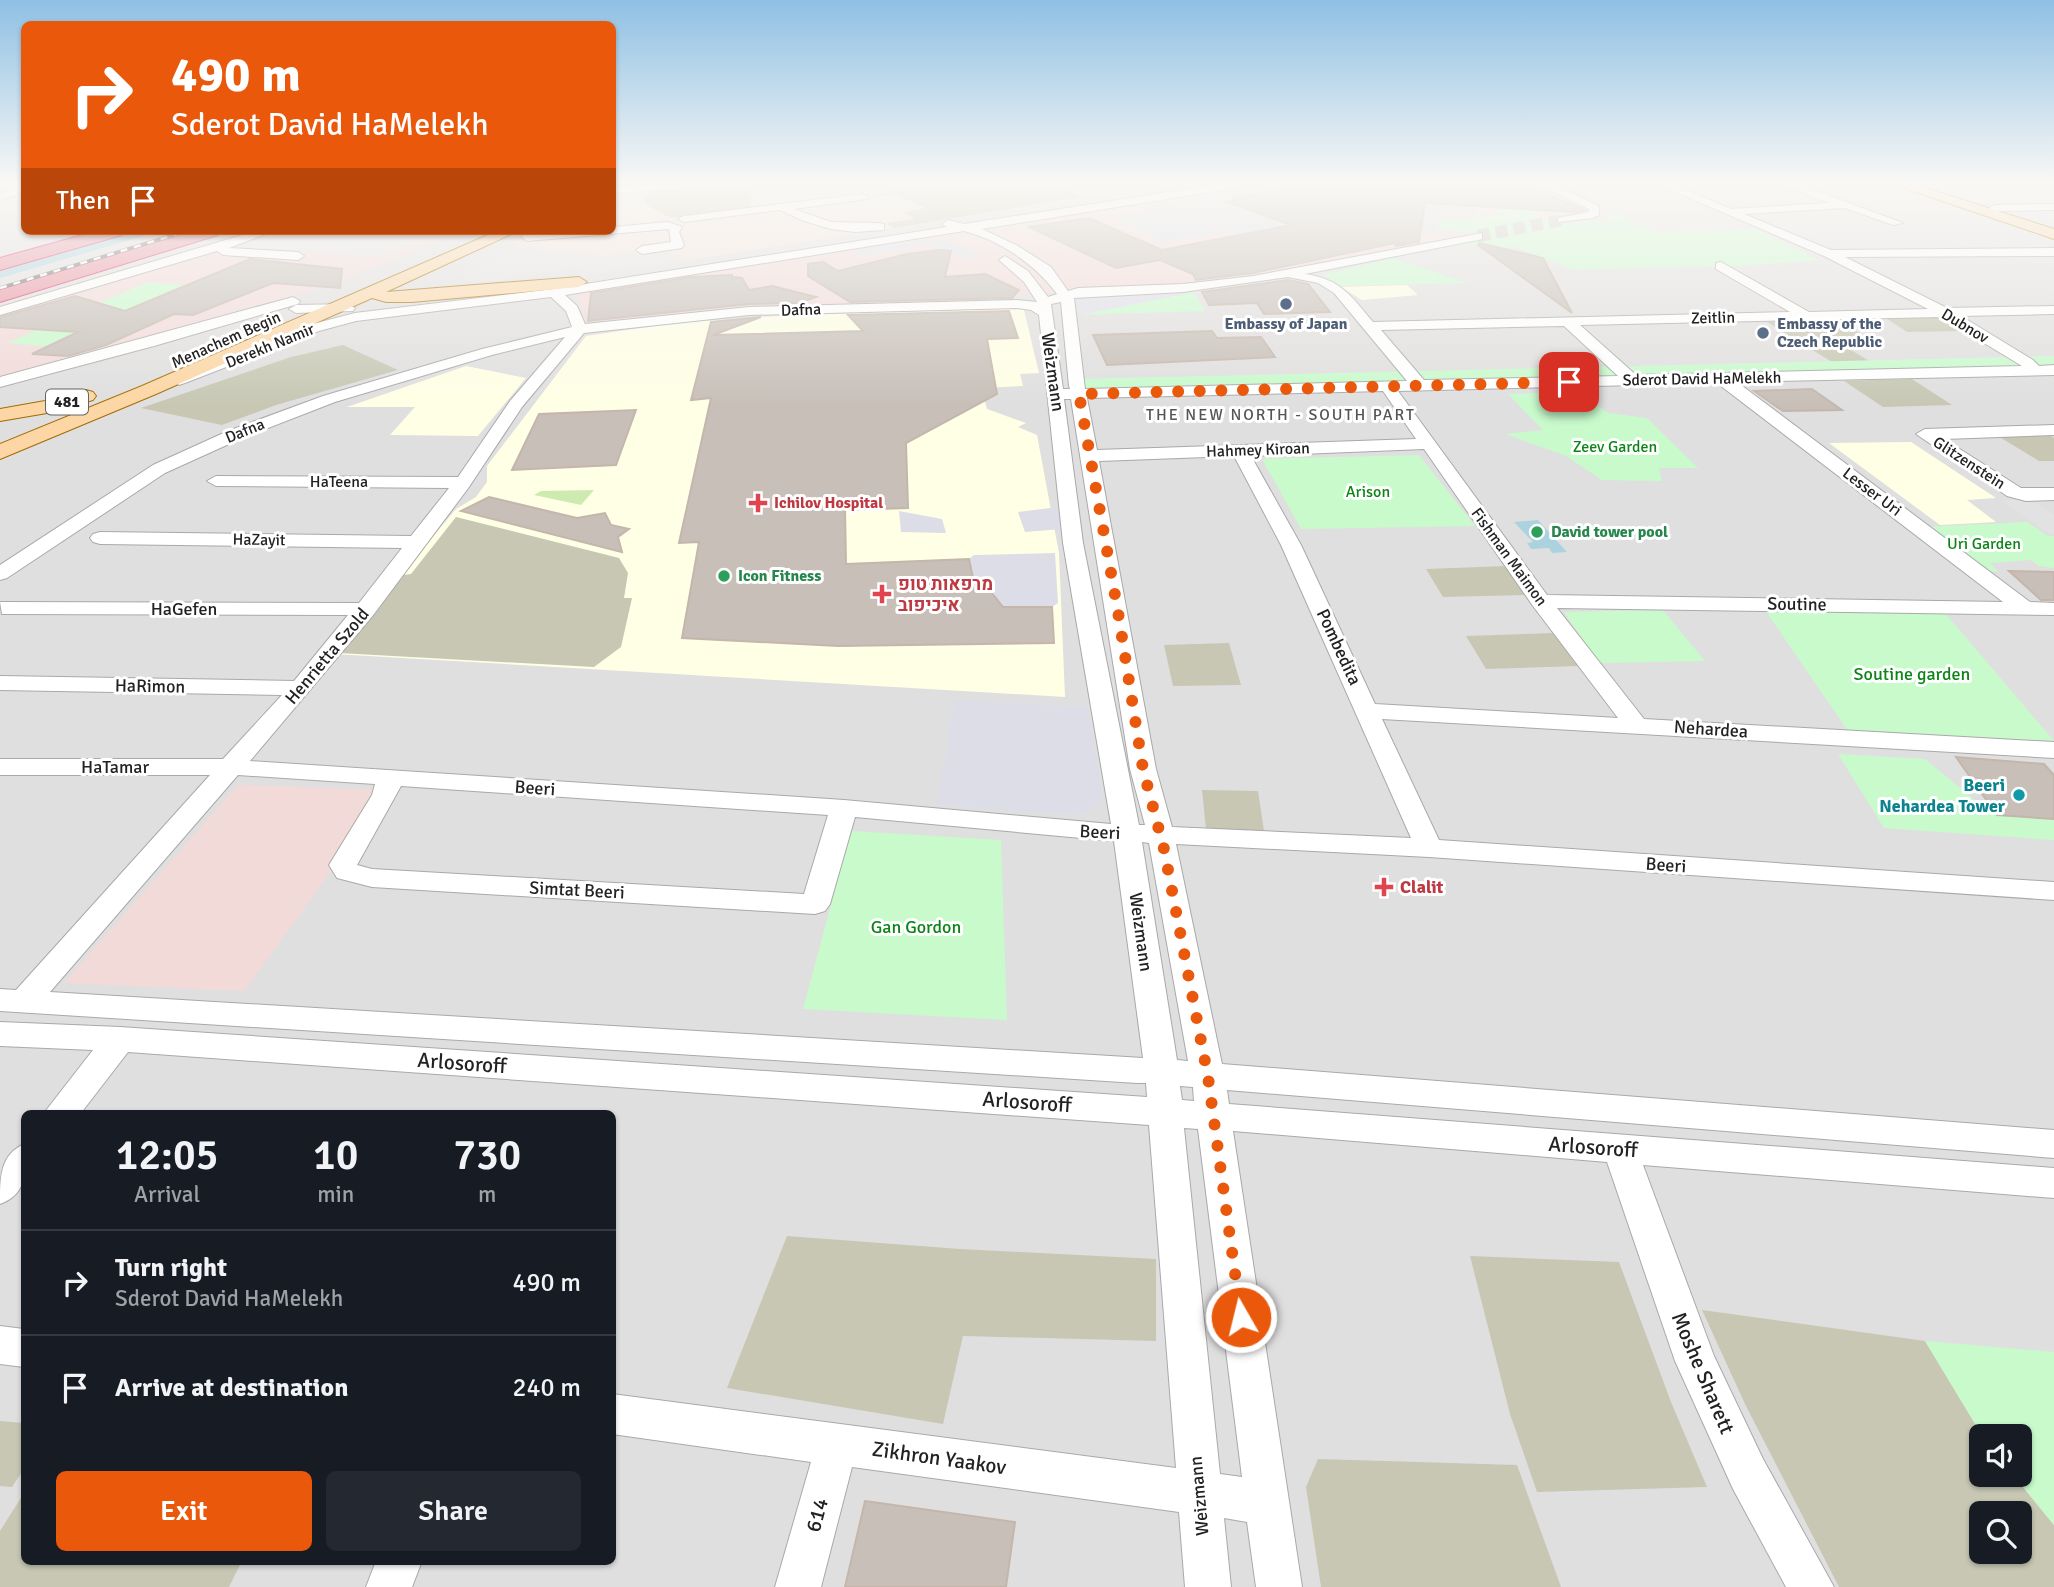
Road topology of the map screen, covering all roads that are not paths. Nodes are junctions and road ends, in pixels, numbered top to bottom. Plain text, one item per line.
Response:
1 (21, 258) edge
2 (158, 258) edge
3 (168, 258) edge
4 (281, 258) edge
5 (290, 258) edge
6 (416, 258) edge
7 (446, 258) edge
8 (746, 258) edge
9 (773, 258) edge
10 (1002, 258) edge
11 (1029, 258) edge
12 (1367, 258) edge
13 (1838, 258) edge
14 (0, 264) edge
15 (1721, 266) dead end
16 (1312, 274) junction
17 (579, 282) junction
18 (370, 290) junction
19 (554, 293) junction
20 (1050, 294) junction
21 (0, 296) edge
22 (294, 305) junction
23 (0, 309) edge
24 (329, 309) junction
25 (2054, 310) edge
26 (1944, 313) junction
27 (1806, 316) junction
28 (1567, 321) junction
29 (1372, 326) junction
30 (580, 329) junction
31 (515, 345) junction
32 (560, 353) junction
33 (2054, 370) edge
34 (2035, 371) junction
35 (1721, 378) junction
36 (1632, 380) junction
37 (5, 381) edge
38 (140, 386) junction
39 (1387, 386) junction
40 (1420, 386) junction
41 (1056, 394) junction
42 (1079, 394) junction
43 (2054, 430) edge
44 (2, 435) edge
45 (1427, 444) junction
46 (1240, 451) junction
47 (1090, 456) junction
48 (216, 481) dead end
49 (463, 483) junction
50 (2054, 494) edge
51 (115, 523) dead end
52 (418, 541) junction
53 (0, 574) edge
54 (26, 590) dead end
55 (1541, 601) junction
56 (2023, 607) junction
57 (1, 609) edge
58 (2054, 609) edge
59 (366, 610) junction
60 (0, 683) edge
61 (300, 688) junction
62 (1368, 711) junction
63 (1636, 724) junction
64 (2054, 750) edge
65 (0, 767) edge
66 (230, 767) junction
67 (390, 778) junction
68 (844, 808) junction
69 (1127, 834) junction
70 (1161, 835) junction
71 (1429, 848) junction
72 (2054, 891) edge
73 (12, 1001) edge
74 (0, 1034) edge
75 (120, 1039) junction
76 (1162, 1072) junction
77 (1208, 1077) junction
78 (63, 1110) edge
79 (1163, 1112) junction
80 (1215, 1118) junction
81 (2054, 1144) edge
82 (1620, 1149) junction
83 (21, 1163) edge
84 (2054, 1183) edge
85 (0, 1189) edge
86 (0, 1345) edge
87 (21, 1348) edge
88 (616, 1415) edge
89 (837, 1444) junction
90 (1199, 1493) junction
91 (1266, 1502) junction
92 (397, 1565) edge
93 (389, 1587) edge
94 (798, 1587) edge
95 (1208, 1587) edge
96 (1279, 1587) edge
97 (1811, 1587) edge

1 - 14 highway
2 - 21 highway
3 - 23 street
4 - 5 street
6 - 22 main road, Menachem Begin
7 - 18 main road, Menachem Begin
8 - 17 street
9 - 19 street, Derekh Namir
10 - 20 street
11 - 20 street
12 - 16 street
13 - 26 street, Dubnov
15 - 27 street
16 - 20 street
16 - 20 street
16 - 29 street
17 - 18 main road
17 - 24 street
18 - 24 main road, Menachem Begin
19 - 30 street
19 - 38 street, Derekh Namir
20 - 30 street, Dafna
20 - 41 street, Weizmann
20 - 42 street, Weizmann
22 - 24 street
22 - 37 street
22 - 38 main road, Menachem Begin
24 - 38 main road, Menachem Begin
25 - 26 street, Zeitlin
26 - 27 street, Zeitlin
26 - 34 street, Dubnov
27 - 28 street, Zeitlin
28 - 29 street, Zeitlin
28 - 36 street
29 - 40 street
30 - 31 street, Dafna
30 - 32 street, Henrietta Szold
31 - 32 street, Dafna
31 - 53 street, Dafna
32 - 49 street, Henrietta Szold
33 - 34 street, Sderot David HaMelekh
34 - 35 street, Sderot David HaMelekh
35 - 36 street, Sderot David HaMelekh
35 - 56 street, Lesser Uri
36 - 40 street, Sderot David HaMelekh
38 - 44 main road, Derekh Namir
38 - 44 main road, Derekh Namir
39 - 40 street, Sderot David HaMelekh
39 - 42 street, Sderot David HaMelekh
39 - 45 street, Fishman Maimon
41 - 42 street, Sderot David HaMelekh
41 - 69 street, Weizmann
42 - 47 street, Weizmann
43 - 50 street, Glitzenstein
45 - 46 street, Hahmey Kiroan
45 - 55 street, Fishman Maimon
46 - 47 street, Hahmey Kiroan
46 - 62 street, Pombedita
47 - 70 street, Weizmann
48 - 49 street, HaTeena
49 - 52 street, Henrietta Szold
51 - 52 street, HaZayit
52 - 59 street, Henrietta Szold
54 - 57 street, HaGefen
55 - 56 street, Soutine
55 - 63 street, Fishman Maimon
56 - 58 street, Soutine
57 - 59 street, HaGefen
59 - 61 street, Henrietta Szold
60 - 61 street, HaRimon
61 - 66 street, Henrietta Szold
62 - 63 street, Nehardea
62 - 71 street, Pombedita
63 - 64 street, Nehardea
65 - 66 street, HaTamar
66 - 67 street, Beeri
66 - 73 street, Henrietta Szold
67 - 68 street, Beeri
67 - 68 street, Simtat Beeri
68 - 69 street, Beeri
69 - 70 street, Beeri
69 - 76 street, Weizmann
70 - 71 street, Beeri
70 - 77 street, Weizmann
71 - 72 street, Beeri
73 - 76 street, Arlosoroff
74 - 75 street, Arlosoroff
75 - 78 street
75 - 79 street, Arlosoroff
76 - 77 street, Arlosoroff
76 - 79 street, Weizmann
77 - 80 street, Weizmann
77 - 81 street, Arlosoroff
79 - 80 street, Arlosoroff
79 - 90 street, Weizmann
80 - 82 street, Arlosoroff
80 - 91 street, Weizmann
82 - 84 street, Arlosoroff
82 - 97 street, Moshe Sharett
83 - 85 street
86 - 87 street
88 - 89 street, Zikhron Yaakov
89 - 90 street, Zikhron Yaakov
89 - 94 street, 614
90 - 91 street, Zikhron Yaakov
90 - 95 street, Weizmann
91 - 96 street, Weizmann
92 - 93 street

